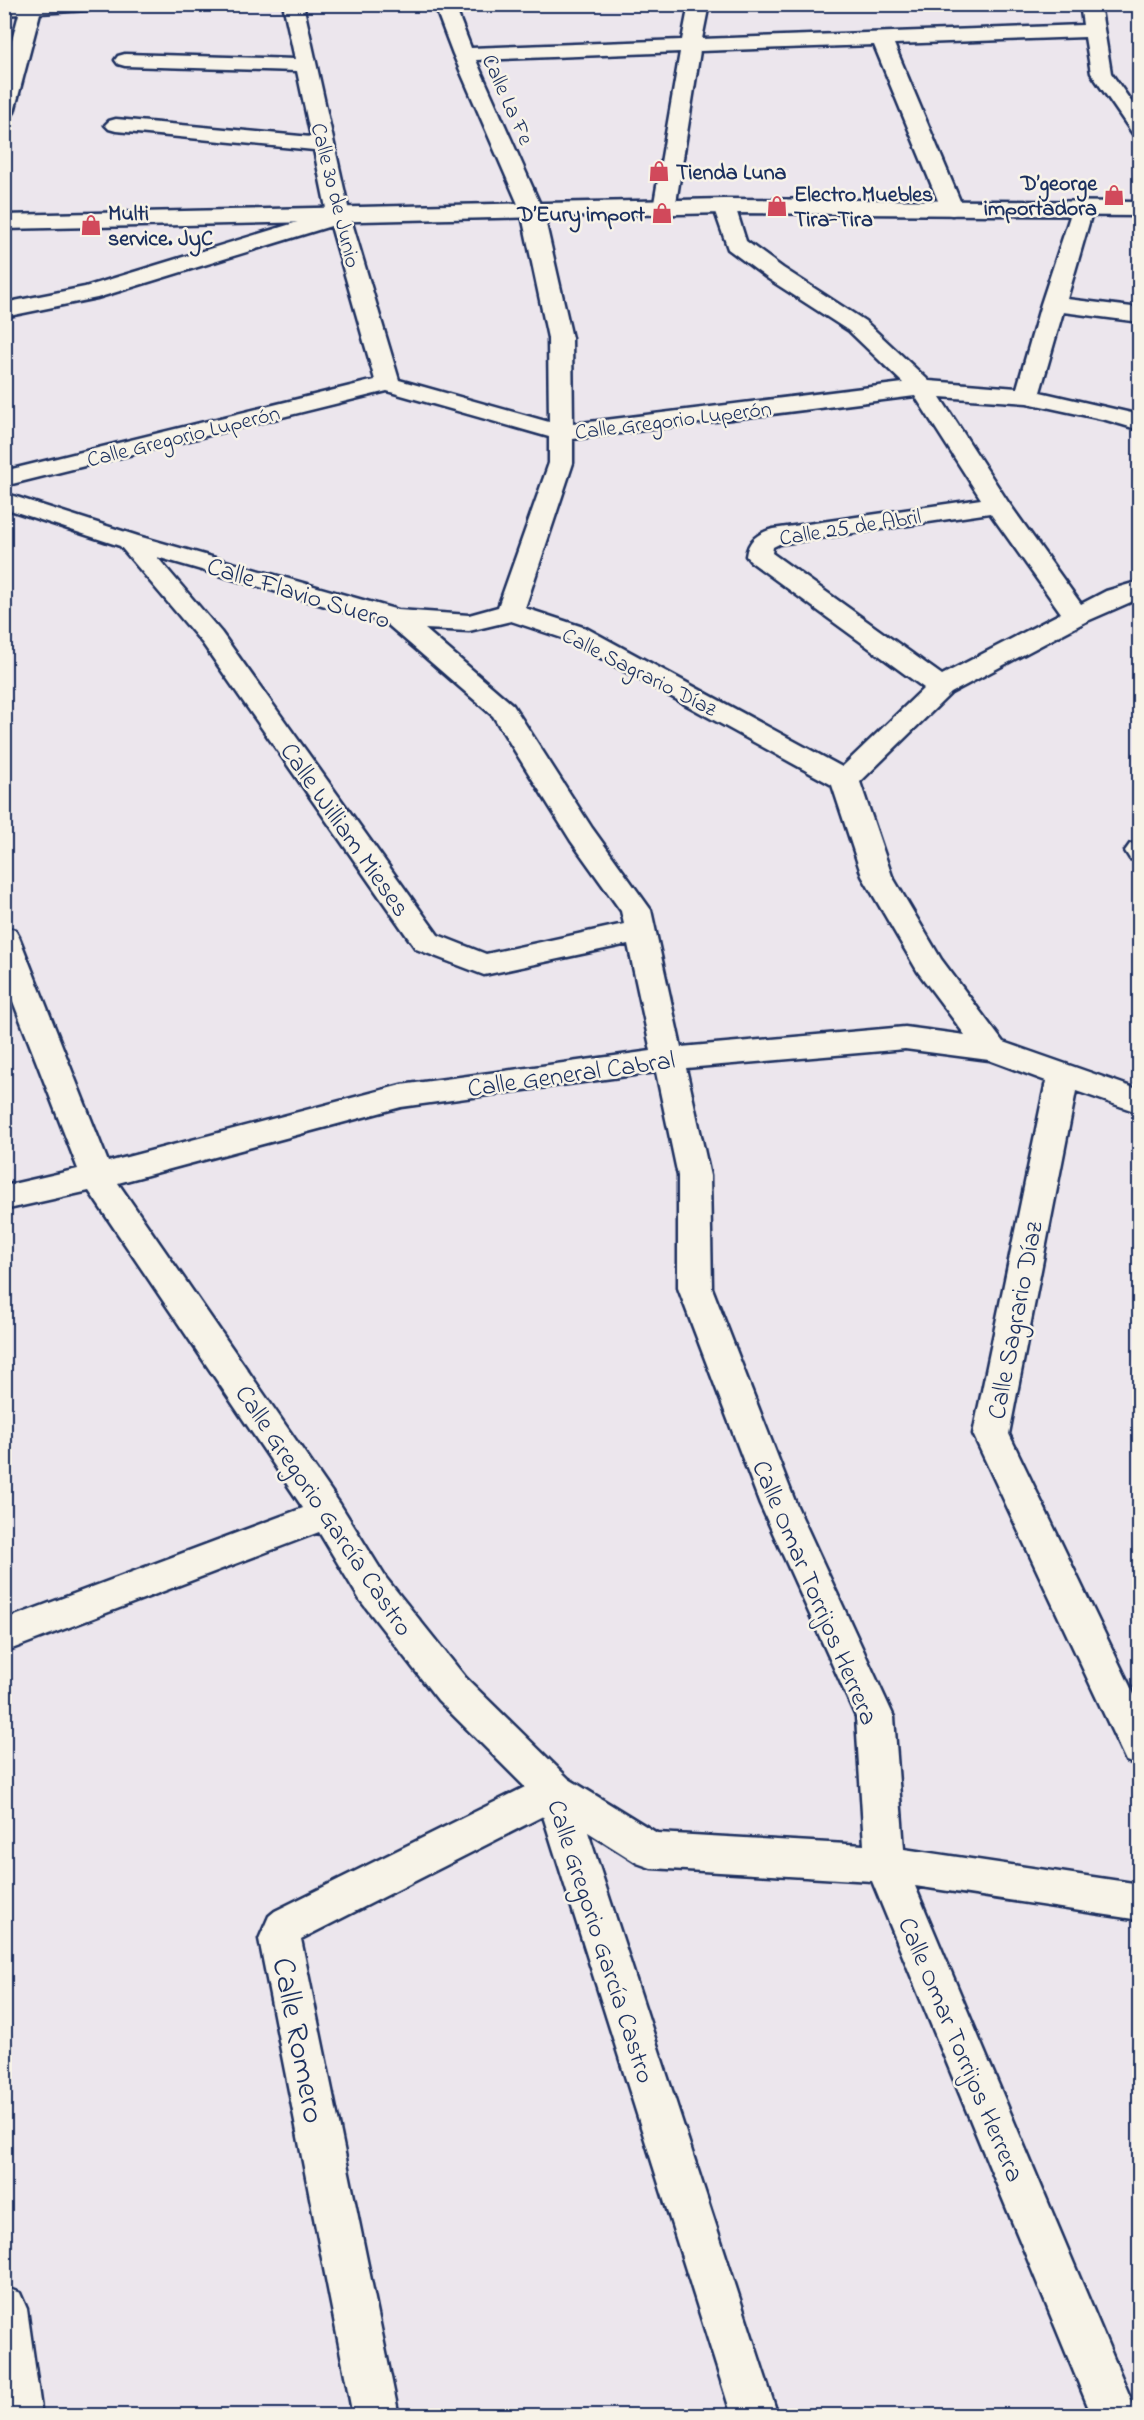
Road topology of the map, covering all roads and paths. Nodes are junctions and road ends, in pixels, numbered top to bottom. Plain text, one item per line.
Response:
1 (89, 4) edge
2 (293, 4) edge
3 (444, 4) edge
4 (699, 4) edge
5 (1090, 4) edge
6 (32, 6) edge
7 (4, 9) edge
8 (1093, 31) junction
9 (882, 39) junction
10 (690, 47) junction
11 (463, 54) junction
12 (125, 60) dead end
13 (307, 65) junction
14 (7, 90) edge
15 (4, 112) edge
16 (116, 125) dead end
17 (1140, 130) edge
18 (324, 145) junction
19 (724, 206) junction
20 (952, 208) junction
21 (664, 209) junction
22 (1082, 209) junction
23 (1140, 209) edge
24 (532, 211) junction
25 (339, 216) junction
26 (4, 222) edge
27 (1053, 304) junction
28 (4, 310) edge
29 (1140, 315) edge
30 (388, 384) junction
31 (922, 388) junction
32 (1027, 396) junction
33 (1140, 423) edge
34 (561, 433) junction
35 (4, 479) edge
36 (4, 500) edge
37 (997, 504) junction
38 (129, 542) junction
39 (1140, 589) edge
40 (510, 612) junction
41 (1076, 616) junction
42 (396, 618) junction
43 (941, 687) junction
44 (845, 780) junction
45 (640, 931) junction
46 (7, 948) edge
47 (992, 1050) junction
48 (670, 1059) junction
49 (1063, 1075) junction
50 (1140, 1102) edge
51 (96, 1177) junction
52 (4, 1198) edge
53 (327, 1514) junction
54 (4, 1636) edge
55 (1140, 1749) edge
56 (555, 1791) junction
57 (885, 1864) junction
58 (1140, 1902) edge
59 (4, 2309) edge
60 (19, 2415) edge
61 (376, 2415) edge
62 (755, 2415) edge
63 (1115, 2415) edge

1 - 6 street
2 - 13 street, Calle 30 de Junio
3 - 11 street, Calle La Fe
4 - 10 street
5 - 8 street
6 - 7 street
6 - 14 street
8 - 9 street
8 - 17 street
9 - 10 street
9 - 20 street
10 - 11 street
10 - 21 street
11 - 24 street, Calle La Fe
12 - 13 street
13 - 18 street, Calle 30 de Junio
14 - 15 street
16 - 18 street
18 - 25 street, Calle 30 de Junio
19 - 20 street
19 - 21 street
19 - 31 street
20 - 22 street
21 - 24 street
22 - 23 street
22 - 27 street
24 - 25 street
24 - 34 street
25 - 26 street
25 - 28 street
25 - 30 street, Calle 30 de Junio
27 - 29 street
27 - 32 street
30 - 34 street, Calle Gregorio Luperón
30 - 35 street, Calle Gregorio Luperón
31 - 32 street, Calle Gregorio Luperón
31 - 34 street, Calle Gregorio Luperón
31 - 37 street
32 - 33 street, Calle Gregorio Luperón
34 - 40 street
36 - 38 street, Calle Flavio Suero
37 - 41 street
37 - 43 street, Calle 25 de Abril
38 - 42 street, Calle Flavio Suero
38 - 45 street, Calle William Mieses
39 - 41 street
40 - 42 street
40 - 44 street, Calle Sagrario Díaz
41 - 43 street
42 - 45 street, Calle Flavio Suero
43 - 44 street
44 - 47 street
45 - 48 street, Calle Flavio Suero
46 - 51 street, Calle Gregorio García Castro
47 - 48 street, Calle General Cabral
47 - 49 street, Calle General Cabral
48 - 51 street, Calle General Cabral
48 - 57 street, Calle Omar Torrijos Herrera
49 - 50 street, Calle General Cabral
49 - 55 street, Calle Sagrario Díaz
51 - 52 street, Calle General Cabral
51 - 53 street, Calle Gregorio García Castro
53 - 54 street
53 - 56 street, Calle Gregorio García Castro
56 - 57 street
56 - 61 street, Calle Romero
56 - 62 street, Calle Gregorio García Castro
57 - 58 street
57 - 63 street, Calle Omar Torrijos Herrera
59 - 60 street

